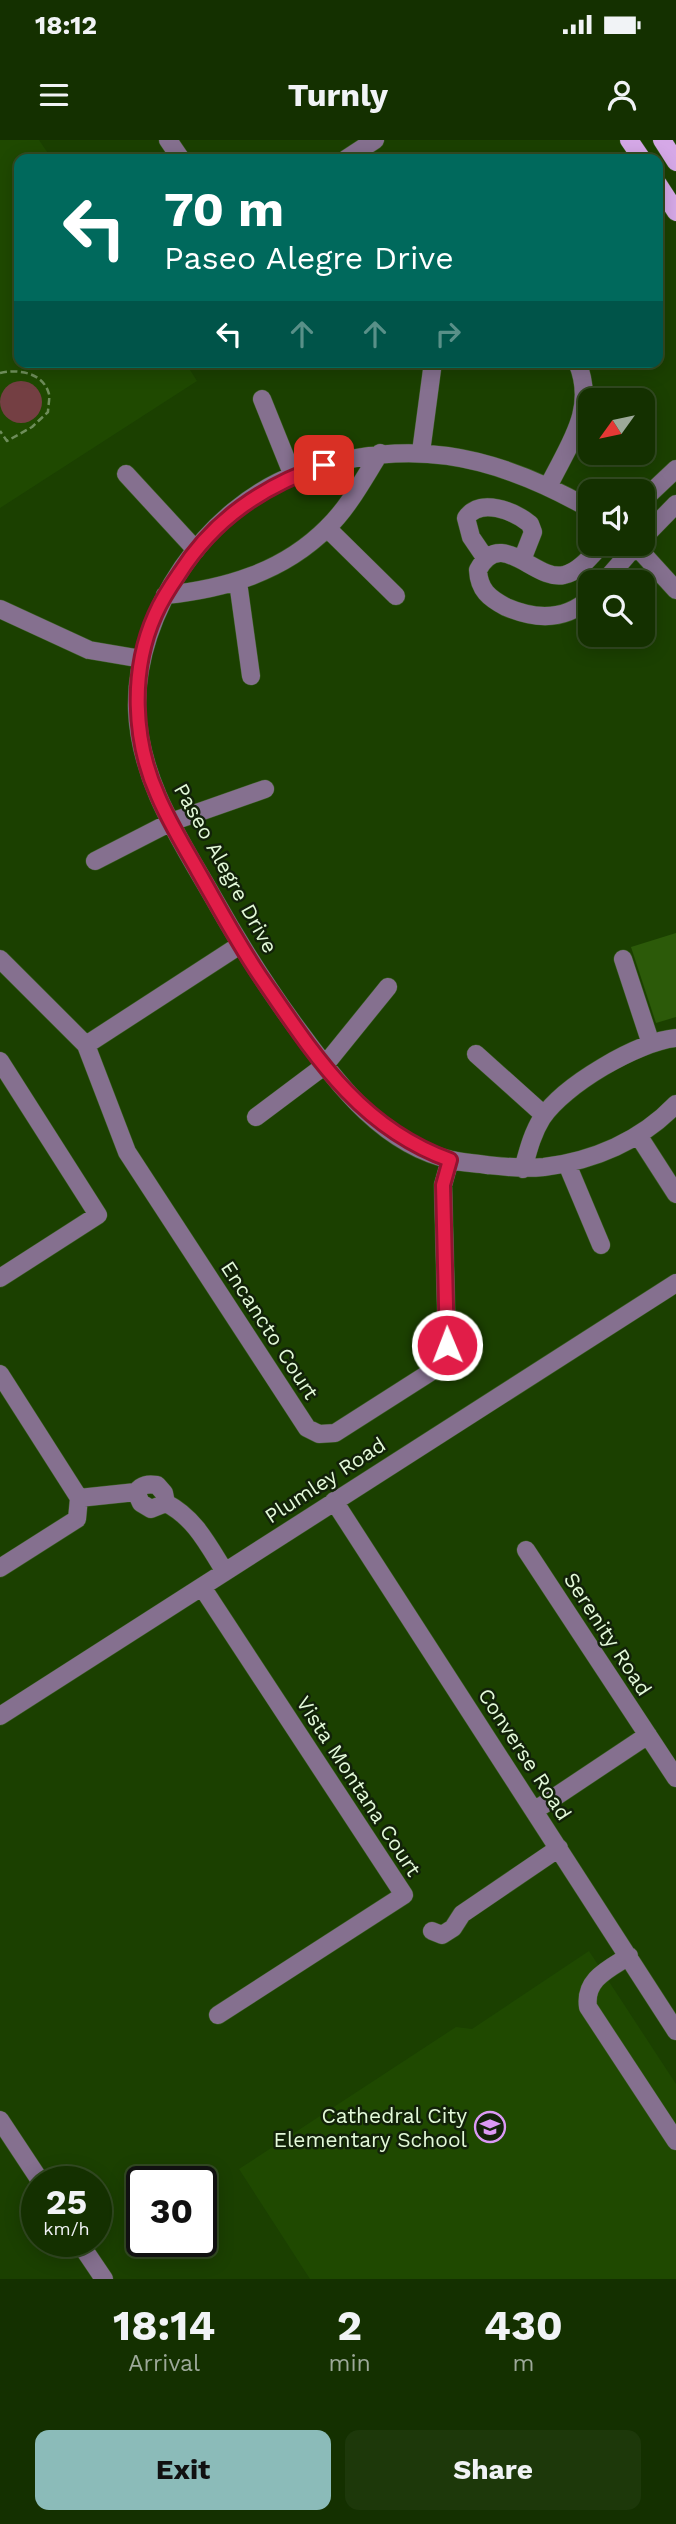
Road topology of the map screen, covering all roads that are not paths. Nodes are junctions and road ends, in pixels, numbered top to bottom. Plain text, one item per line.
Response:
1 (375, 140) edge
2 (662, 140) edge
3 (354, 154) edge
4 (676, 162) edge
5 (663, 192) edge
6 (676, 212) edge
7 (432, 368) edge
8 (580, 368) edge
9 (262, 399) dead end
10 (421, 452) junction
11 (380, 453) junction
12 (676, 469) edge
13 (126, 474) dead end
14 (293, 476) junction
15 (549, 485) junction
16 (655, 489) edge
17 (578, 502) edge
18 (676, 505) edge
19 (655, 525) edge
20 (327, 528) junction
21 (196, 550) junction
22 (591, 556) edge
23 (626, 556) edge
24 (648, 556) edge
25 (486, 558) junction
26 (522, 560) junction
27 (614, 570) edge
28 (238, 582) junction
29 (676, 590) edge
30 (165, 595) junction
31 (396, 596) dead end
32 (578, 608) edge
33 (0, 609) edge
34 (142, 659) junction
35 (251, 676) dead end
36 (265, 789) dead end
37 (171, 822) junction
38 (95, 861) dead end
39 (240, 945) junction
40 (0, 959) edge
41 (623, 959) dead end
42 (388, 987) dead end
43 (676, 1038) edge
44 (651, 1044) junction
45 (86, 1045) junction
46 (477, 1054) dead end
47 (0, 1061) edge
48 (324, 1066) junction
49 (676, 1104) edge
50 (544, 1115) junction
51 (256, 1117) dead end
52 (638, 1135) junction
53 (450, 1160) junction
54 (566, 1164) junction
55 (523, 1169) junction
56 (676, 1194) edge
57 (601, 1245) dead end
58 (0, 1278) edge
59 (676, 1283) edge
60 (0, 1374) edge
61 (79, 1497) junction
62 (334, 1502) junction
63 (526, 1550) dead end
64 (0, 1568) edge
65 (225, 1572) junction
66 (202, 1587) junction
67 (0, 1716) edge
68 (648, 1735) junction
69 (676, 1778) edge
70 (534, 1811) junction
71 (559, 1848) junction
72 (432, 1931) dead end
73 (629, 1956) junction
74 (218, 2015) dead end
75 (676, 2031) edge
76 (0, 2120) edge
77 (676, 2141) edge
78 (30, 2166) edge
79 (89, 2257) edge
80 (104, 2279) edge

1 - 3 street
2 - 4 main road
5 - 6 main road
7 - 10 street
8 - 15 street
9 - 14 street
10 - 11 street, Paseo Alegre Drive
10 - 15 street, Paseo Alegre Drive
11 - 14 street, Paseo Alegre Drive
11 - 20 street
12 - 16 street
13 - 21 street
14 - 21 street, Paseo Alegre Drive
15 - 17 street, Paseo Alegre Drive
18 - 19 street
20 - 28 street
20 - 31 street
21 - 30 street, Paseo Alegre Drive
22 - 26 street
23 - 27 street
24 - 29 street
25 - 26 street
25 - 26 street
25 - 32 street
28 - 30 street
28 - 35 street
30 - 34 street, Paseo Alegre Drive
33 - 34 street
34 - 37 street, Paseo Alegre Drive
36 - 37 street
37 - 38 street
37 - 39 street, Paseo Alegre Drive
39 - 45 street
39 - 48 street, Paseo Alegre Drive
40 - 45 street, Encancto Court
41 - 44 street
42 - 48 street
43 - 44 street
44 - 50 street
45 - 53 street, Encancto Court
46 - 50 street
47 - 58 street
48 - 51 street
48 - 53 street, Paseo Alegre Drive
49 - 52 street, Paseo Alegre Drive
50 - 55 street
52 - 54 street, Paseo Alegre Drive
52 - 56 street
53 - 55 street, Paseo Alegre Drive
54 - 55 street, Paseo Alegre Drive
54 - 57 street
59 - 62 street, Plumley Road
60 - 61 street
61 - 64 street
61 - 65 street
62 - 65 street, Plumley Road
62 - 70 street, Converse Road
63 - 68 street, Serenity Road
65 - 66 street, Plumley Road
66 - 67 street, Plumley Road
66 - 74 street, Vista Montana Court
68 - 69 street, Serenity Road
68 - 70 street
70 - 71 street, Converse Road
71 - 72 street
71 - 73 street, Converse Road
73 - 75 street, Converse Road
73 - 77 street
76 - 78 street
79 - 80 street

